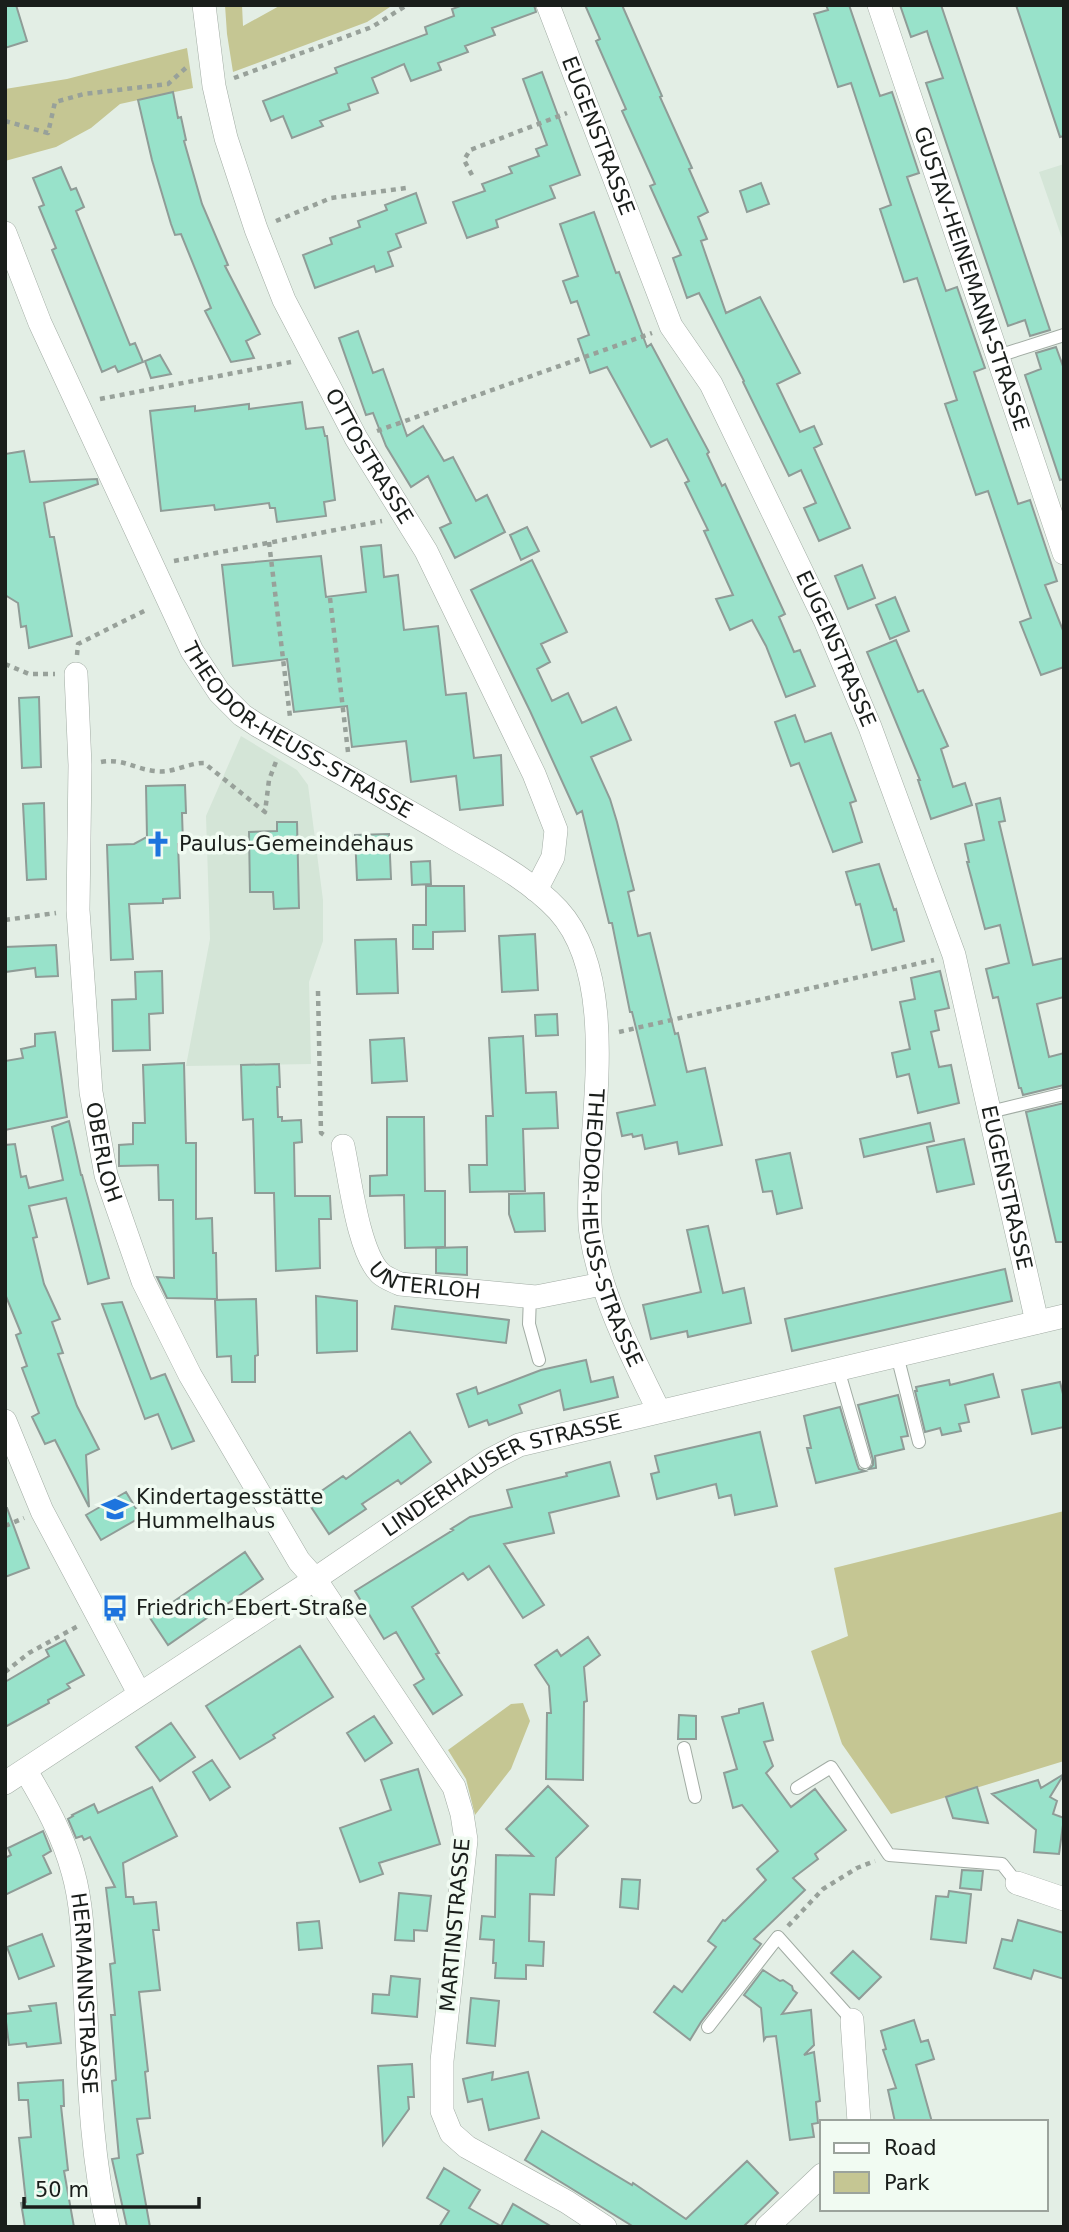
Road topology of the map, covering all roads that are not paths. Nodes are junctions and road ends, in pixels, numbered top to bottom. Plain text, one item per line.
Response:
1 (204, 5) edge
2 (548, 5) edge
3 (879, 5) edge
4 (5, 233) edge
5 (1064, 335) edge
6 (998, 356) junction
7 (1064, 553) edge
8 (76, 674) road end
9 (536, 890) junction
10 (1064, 1094) edge
11 (990, 1112) junction
12 (343, 1146) road end
13 (602, 1284) junction
14 (530, 1296) junction
15 (1064, 1316) edge
16 (1037, 1322) junction
17 (897, 1355) junction
18 (539, 1360) dead end
19 (838, 1369) junction
20 (659, 1411) junction
21 (5, 1421) edge
22 (919, 1442) dead end
23 (865, 1462) dead end
24 (315, 1579) junction
25 (139, 1693) junction
26 (684, 1748) dead end
27 (26, 1771) junction
28 (5, 1783) edge
29 (797, 1788) dead end
30 (695, 1797) dead end
31 (1017, 1883) joint
32 (1064, 1899) edge
33 (852, 2020) joint
34 (708, 2027) dead end
35 (859, 2120) edge
36 (820, 2177) edge
37 (108, 2227) edge
38 (605, 2227) edge
39 (767, 2227) edge

1 - 9 street, OTTOSTRASSE
2 - 11 street, EUGENSTRASSE
3 - 6 street, GUSTAV-HEINEMANN-STRASSE
4 - 9 street, THEODOR-HEUSS-STRASSE
5 - 6 lane
6 - 7 street, GUSTAV-HEINEMANN-STRASSE
8 - 24 street, OBERLOH
9 - 13 street, THEODOR-HEUSS-STRASSE
10 - 11 lane
11 - 16 street, EUGENSTRASSE
12 - 14 street, UNTERLOH
13 - 14 street, UNTERLOH
13 - 20 street, THEODOR-HEUSS-STRASSE
14 - 18 lane
15 - 16 street, LINDERHAUSER STRASSE
16 - 17 street, LINDERHAUSER STRASSE
17 - 19 street, LINDERHAUSER STRASSE
17 - 22 lane
19 - 20 street, LINDERHAUSER STRASSE
19 - 23 lane
20 - 24 street, LINDERHAUSER STRASSE
21 - 25 street
24 - 25 street, LINDERHAUSER STRASSE
24 - 38 street, MARTINSTRASSE
25 - 27 street, LINDERHAUSER STRASSE
26 - 30 lane
27 - 28 street, LINDERHAUSER STRASSE
27 - 37 street, HERMANNSTRASSE
29 - 31 lane
31 - 32 street
33 - 34 lane
33 - 35 street
36 - 39 street

